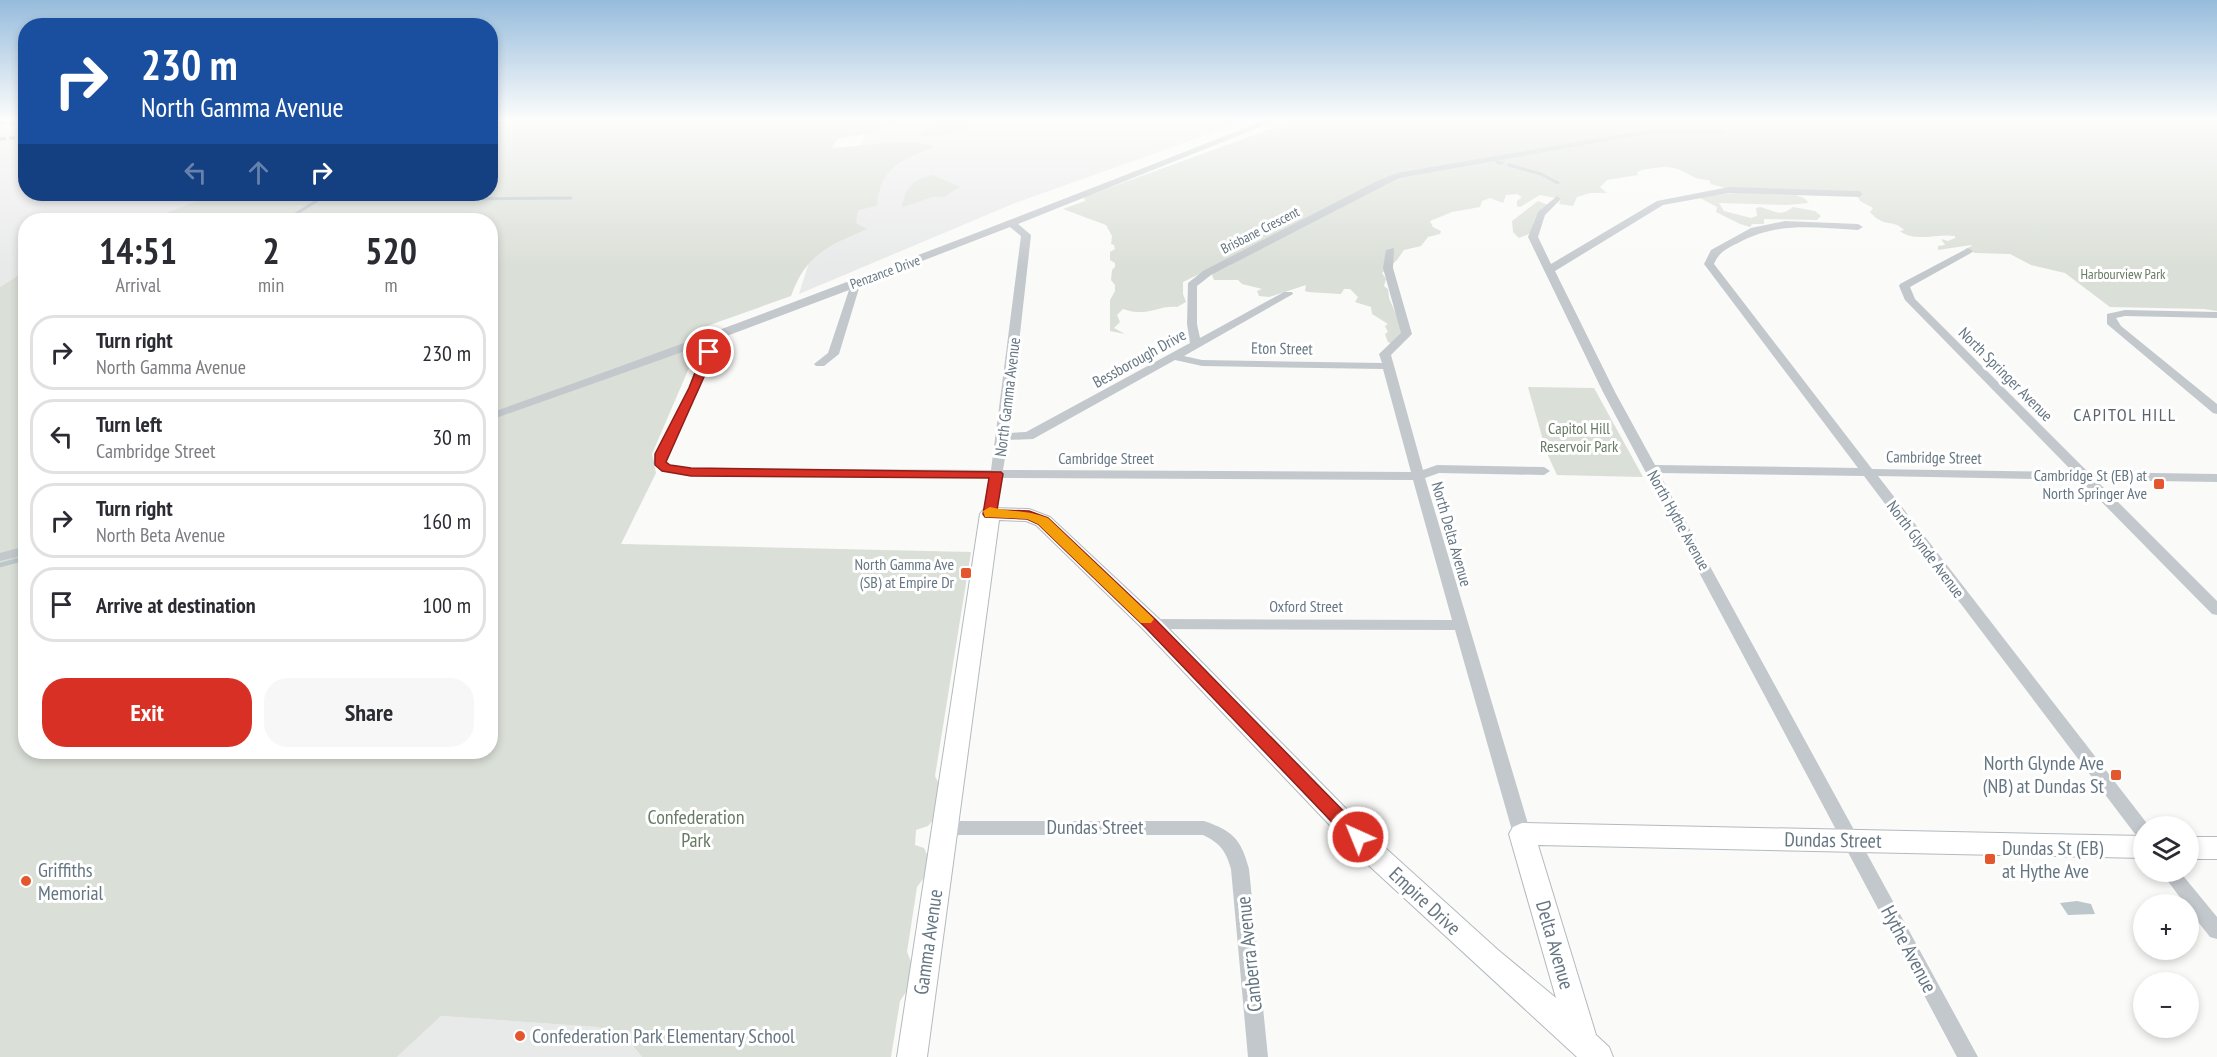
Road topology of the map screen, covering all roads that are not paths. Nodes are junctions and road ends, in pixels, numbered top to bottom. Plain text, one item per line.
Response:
1 (1150, 168) edge
2 (1440, 168) edge
3 (1859, 194) dead end
4 (1557, 199) dead end
5 (1011, 223) junction
6 (1858, 227) dead end
7 (1391, 250) dead end
8 (1968, 251) dead end
9 (1549, 270) junction
10 (856, 283) junction
11 (1288, 294) dead end
12 (2217, 315) edge
13 (1196, 345) junction
14 (709, 352) dead end
15 (1176, 357) junction
16 (820, 364) dead end
17 (1388, 366) junction
18 (2217, 410) edge
19 (498, 414) edge
20 (1002, 437) junction
21 (1652, 469) junction
22 (1544, 471) dead end
23 (1867, 472) junction
24 (996, 474) junction
25 (1419, 476) junction
26 (2083, 476) junction
27 (2217, 478) edge
28 (990, 514) junction
29 (18, 552) edge
30 (0, 557) edge
31 (2217, 610) edge
32 (1151, 624) junction
33 (1461, 625) junction
34 (2133, 819) edge
35 (944, 828) junction
36 (1522, 834) junction
37 (1851, 841) junction
38 (2133, 847) edge
39 (2199, 848) edge
40 (2217, 848) edge
41 (1236, 852) joint
42 (2178, 882) edge
43 (2217, 931) edge
44 (1590, 1053) edge
45 (912, 1057) edge
46 (1258, 1057) edge
47 (1968, 1057) edge

1 - 5 street, Penzance Drive
2 - 13 street, Brisbane Crescent
3 - 9 street
4 - 9 street, North Hythe Avenue
5 - 10 street, Penzance Drive
5 - 20 street, North Gamma Avenue
6 - 23 street, North Glynde Avenue
7 - 17 street
8 - 26 street, North Springer Avenue
9 - 21 street, North Hythe Avenue
10 - 16 street
10 - 19 street, Penzance Drive
11 - 13 street, Bessborough Drive
12 - 18 street
13 - 15 street, Bessborough Drive
14 - 24 street, Cambridge Street
15 - 17 street, Eton Street
15 - 20 street, Bessborough Drive
17 - 25 street, North Delta Avenue
20 - 24 street, North Gamma Avenue
21 - 23 street, Cambridge Street
21 - 37 street, North Hythe Avenue
22 - 25 street, Cambridge Street
23 - 26 street, Cambridge Street
23 - 34 street, North Glynde Avenue
24 - 25 street, Cambridge Street
24 - 28 street, North Gamma Avenue
25 - 33 street, North Delta Avenue
26 - 27 street, Cambridge Street
26 - 31 street, North Springer Avenue
28 - 32 street, Empire Drive
28 - 35 street, North Gamma Avenue
29 - 30 street
32 - 33 street, Oxford Street
32 - 44 street, Empire Drive
33 - 36 street, North Delta Avenue
35 - 41 street, Dundas Street
35 - 45 street, Gamma Avenue
36 - 37 street, Dundas Street
36 - 44 street, Delta Avenue
37 - 38 street, Dundas Street
37 - 47 street, Hythe Avenue
39 - 40 street
41 - 46 street, Canberra Avenue
42 - 43 street

